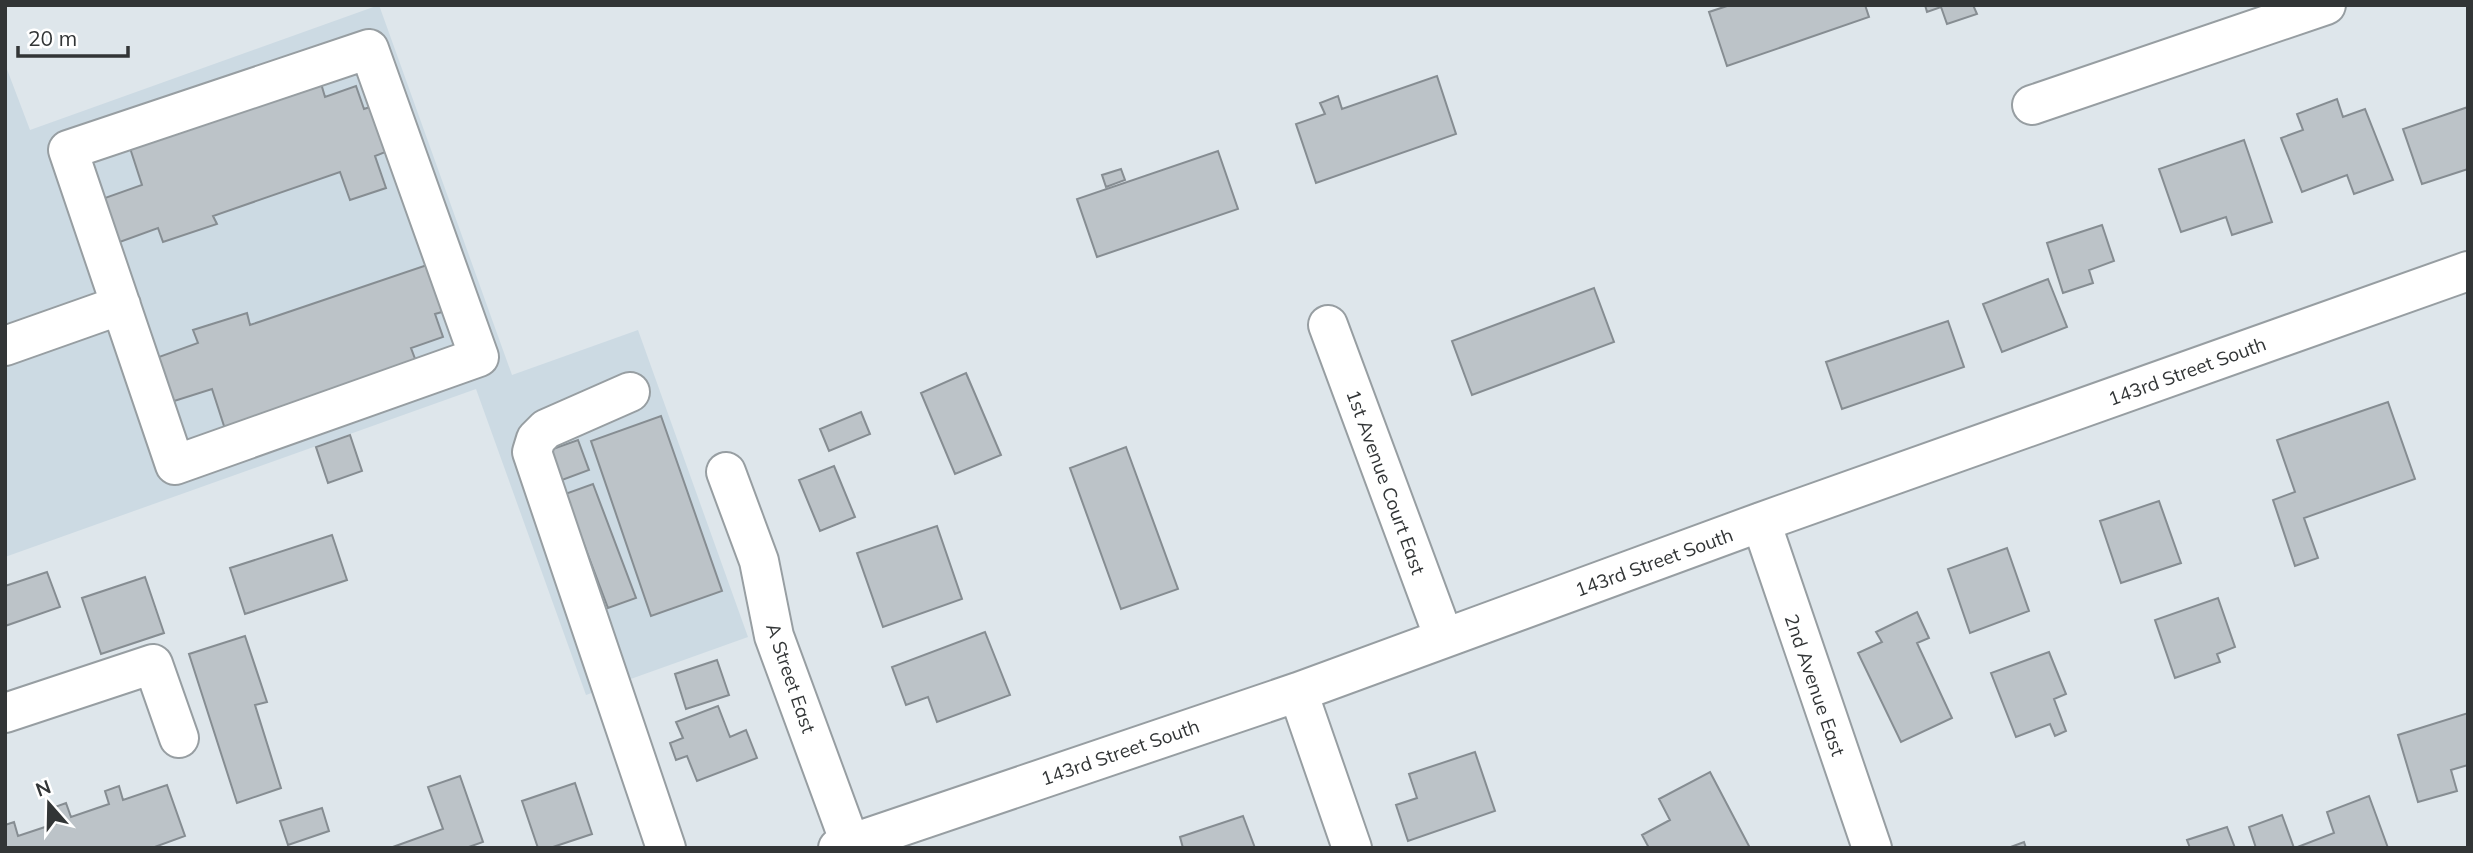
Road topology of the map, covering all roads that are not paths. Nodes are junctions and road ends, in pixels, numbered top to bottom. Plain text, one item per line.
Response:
1 (2326, 5) edge
2 (2032, 105) dead end
3 (2468, 271) edge
4 (121, 305) junction
5 (1328, 325) dead end
6 (17, 342) edge
7 (629, 391) dead end
8 (726, 472) dead end
9 (1761, 522) junction
10 (1444, 638) junction
11 (1298, 692) junction
12 (5, 713) edge
13 (179, 738) dead end
14 (844, 846) edge
15 (666, 848) edge
16 (1352, 848) edge
17 (1872, 848) edge

1 - 2 street
3 - 9 street, 143rd Street South
4 - 4 street
4 - 6 street
5 - 10 street, 1st Avenue Court East
7 - 15 street
8 - 14 street, A Street East
9 - 10 street, 143rd Street South
9 - 17 street, 2nd Avenue East
10 - 11 street, 143rd Street South
11 - 14 street, 143rd Street South
11 - 16 street
12 - 13 street

